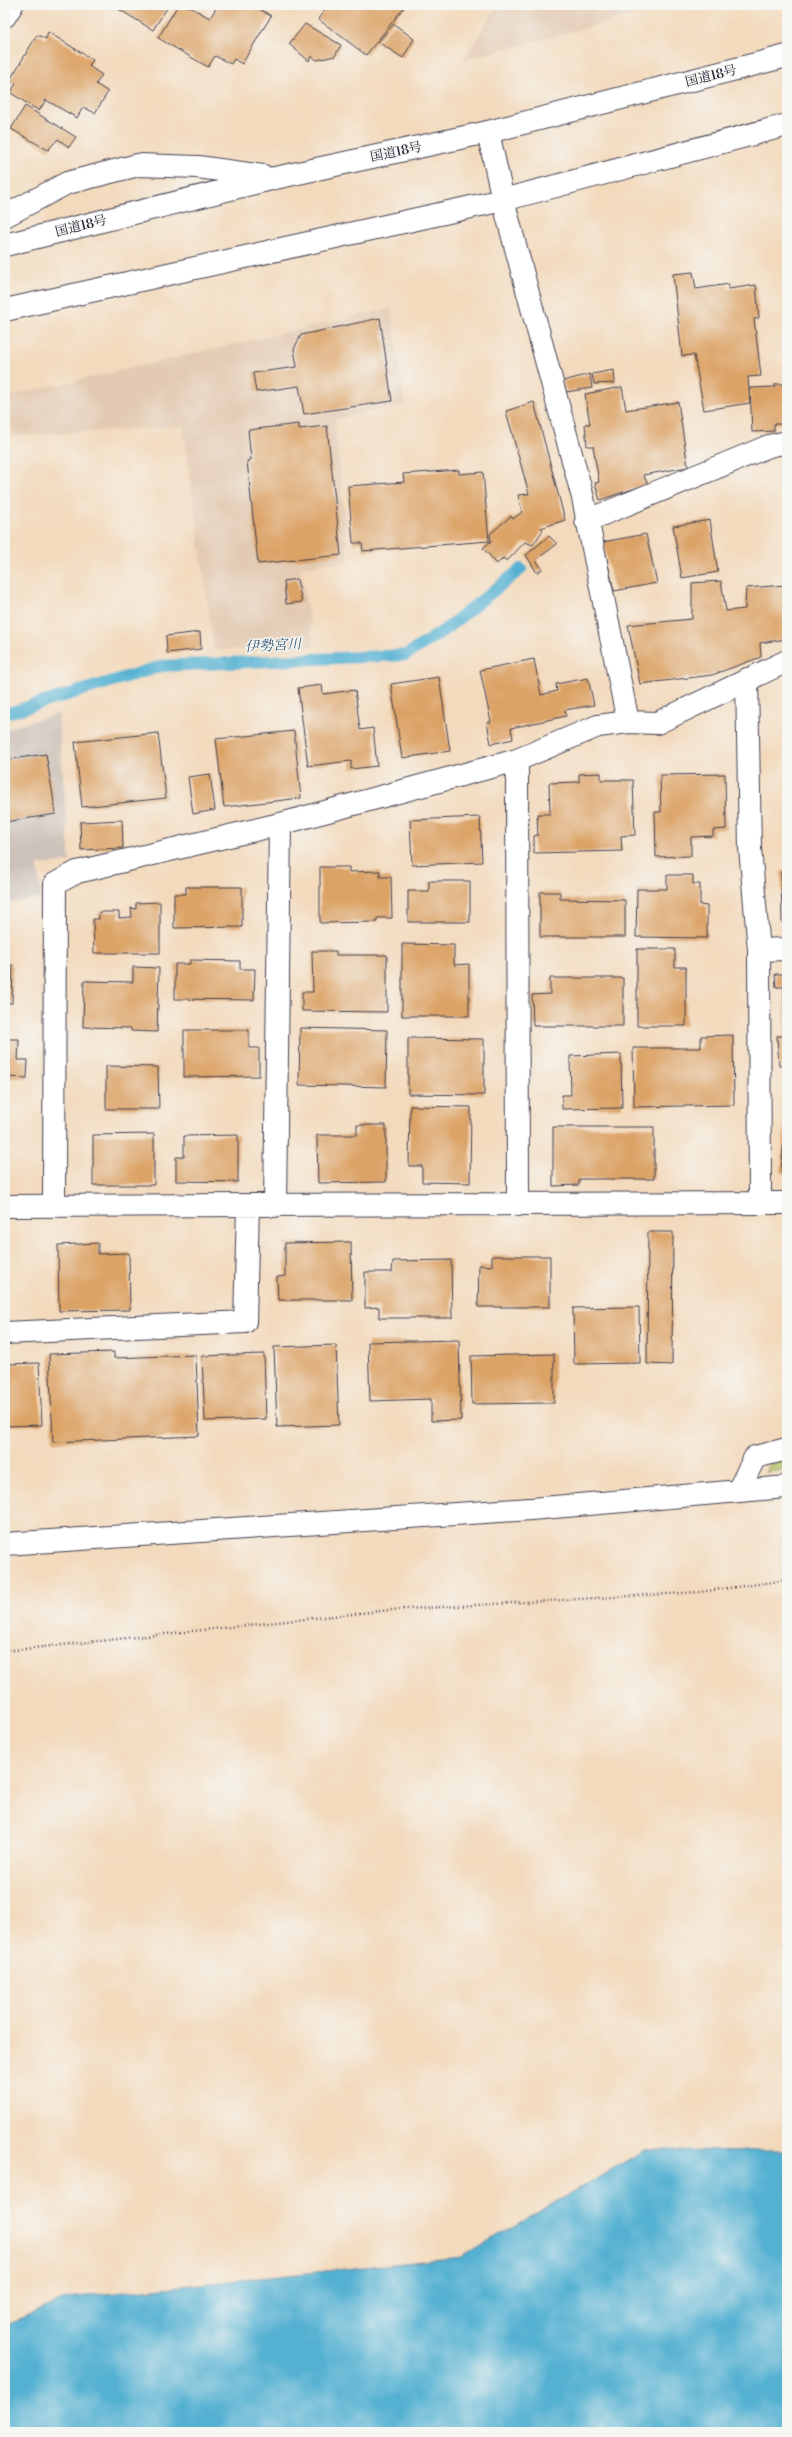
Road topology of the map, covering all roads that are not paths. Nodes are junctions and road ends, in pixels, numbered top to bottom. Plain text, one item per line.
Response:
1 (12, 5) edge
2 (5, 16) edge
3 (787, 56) edge
4 (787, 125) edge
5 (488, 132) junction
6 (275, 178) junction
7 (503, 200) junction
8 (5, 216) edge
9 (5, 245) edge
10 (5, 310) edge
11 (787, 442) edge
12 (586, 520) junction
13 (787, 661) edge
14 (747, 678) junction
15 (628, 722) junction
16 (518, 760) junction
17 (280, 824) junction
18 (787, 949) edge
19 (759, 950) junction
20 (760, 1203) junction
21 (787, 1203) edge
22 (518, 1204) junction
23 (5, 1206) edge
24 (54, 1206) junction
25 (248, 1206) junction
26 (275, 1206) junction
27 (5, 1333) edge
28 (787, 1449) edge
29 (787, 1487) edge
30 (738, 1491) junction
31 (5, 1544) edge

1 - 2 main road
3 - 5 main road, 国道18号
4 - 7 main road
5 - 6 main road, 国道18号
5 - 7 main road
6 - 8 main road
6 - 9 main road, 国道18号
7 - 10 main road
7 - 12 main road
11 - 12 main road
12 - 15 main road
13 - 14 main road
14 - 15 main road
14 - 19 main road
15 - 16 main road
16 - 17 main road
16 - 22 main road
17 - 24 main road
17 - 26 main road
18 - 19 main road
19 - 20 main road
20 - 21 main road
20 - 22 main road
22 - 26 main road
23 - 24 main road
24 - 25 main road
25 - 26 main road
25 - 27 main road
28 - 30 main road
29 - 30 main road
30 - 31 main road

